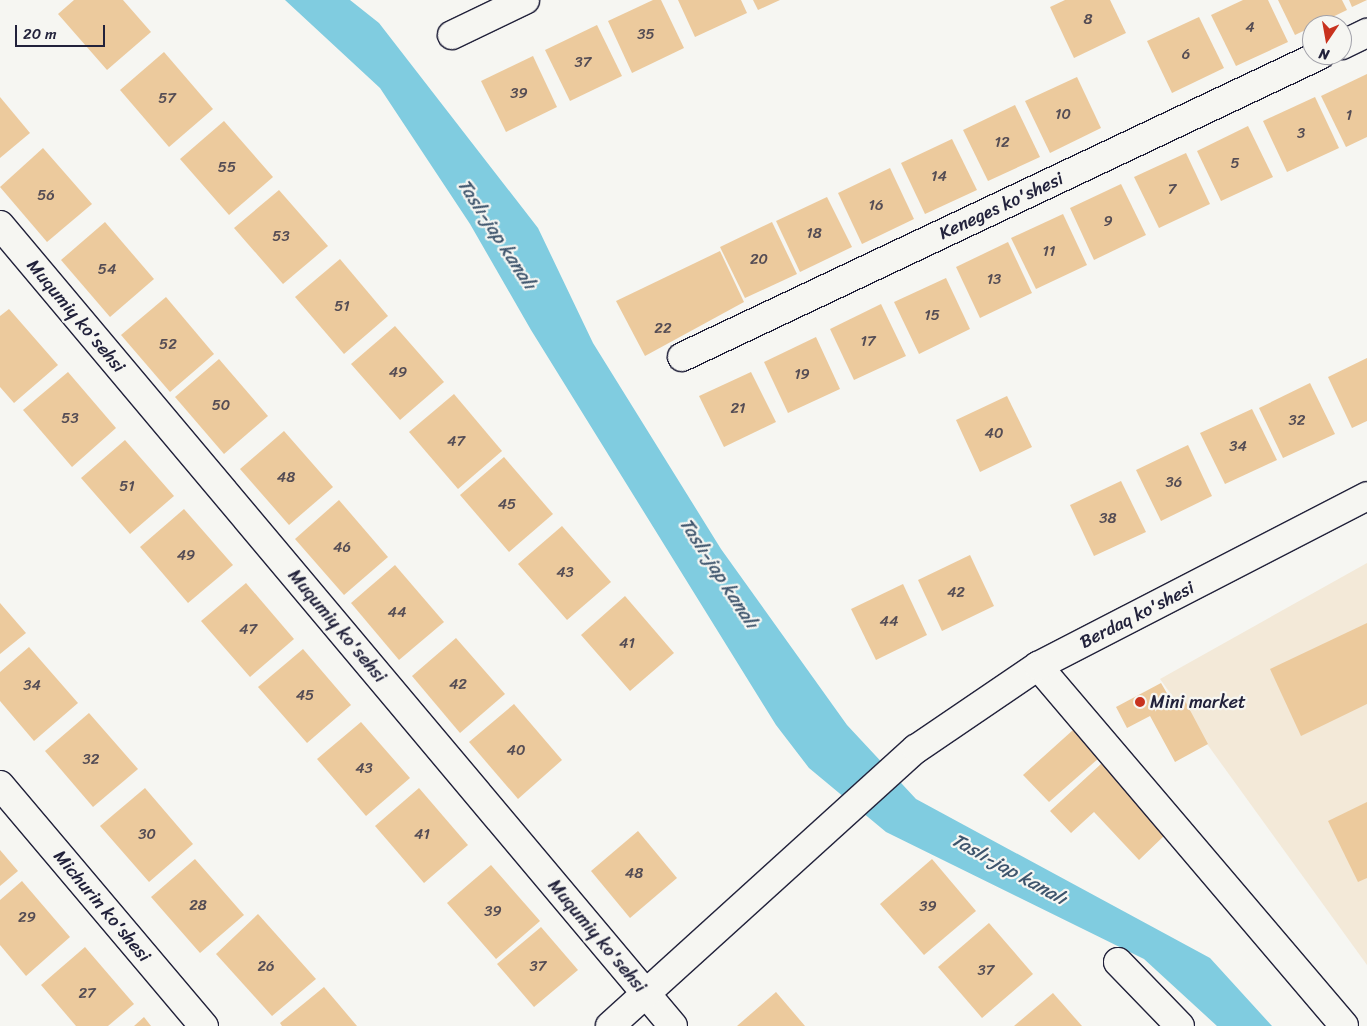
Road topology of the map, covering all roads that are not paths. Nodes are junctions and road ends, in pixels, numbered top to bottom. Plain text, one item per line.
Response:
1 (525, 0) edge
2 (1367, 33) edge
3 (452, 35) dead end
4 (1352, 40) edge
5 (1302, 64) edge
6 (0, 225) edge
7 (682, 357) dead end
8 (1367, 496) edge
9 (1038, 666) junction
10 (0, 785) edge
11 (1118, 962) dead end
12 (647, 994) junction
13 (204, 1026) edge
14 (610, 1026) edge
15 (674, 1026) edge
16 (1180, 1026) edge
17 (1344, 1026) edge

1 - 3 street
2 - 4 street
5 - 7 street, Keneges ko'shesi
6 - 12 street, Muqumiy ko'sehsi
8 - 9 street, Berdaq ko'shesi
9 - 12 street, Berdaq ko'shesi
9 - 17 street
10 - 13 street, Michurin ko'shesi
11 - 16 street
12 - 14 street, Berdaq ko'shesi
12 - 15 street, Muqumiy ko'sehsi

